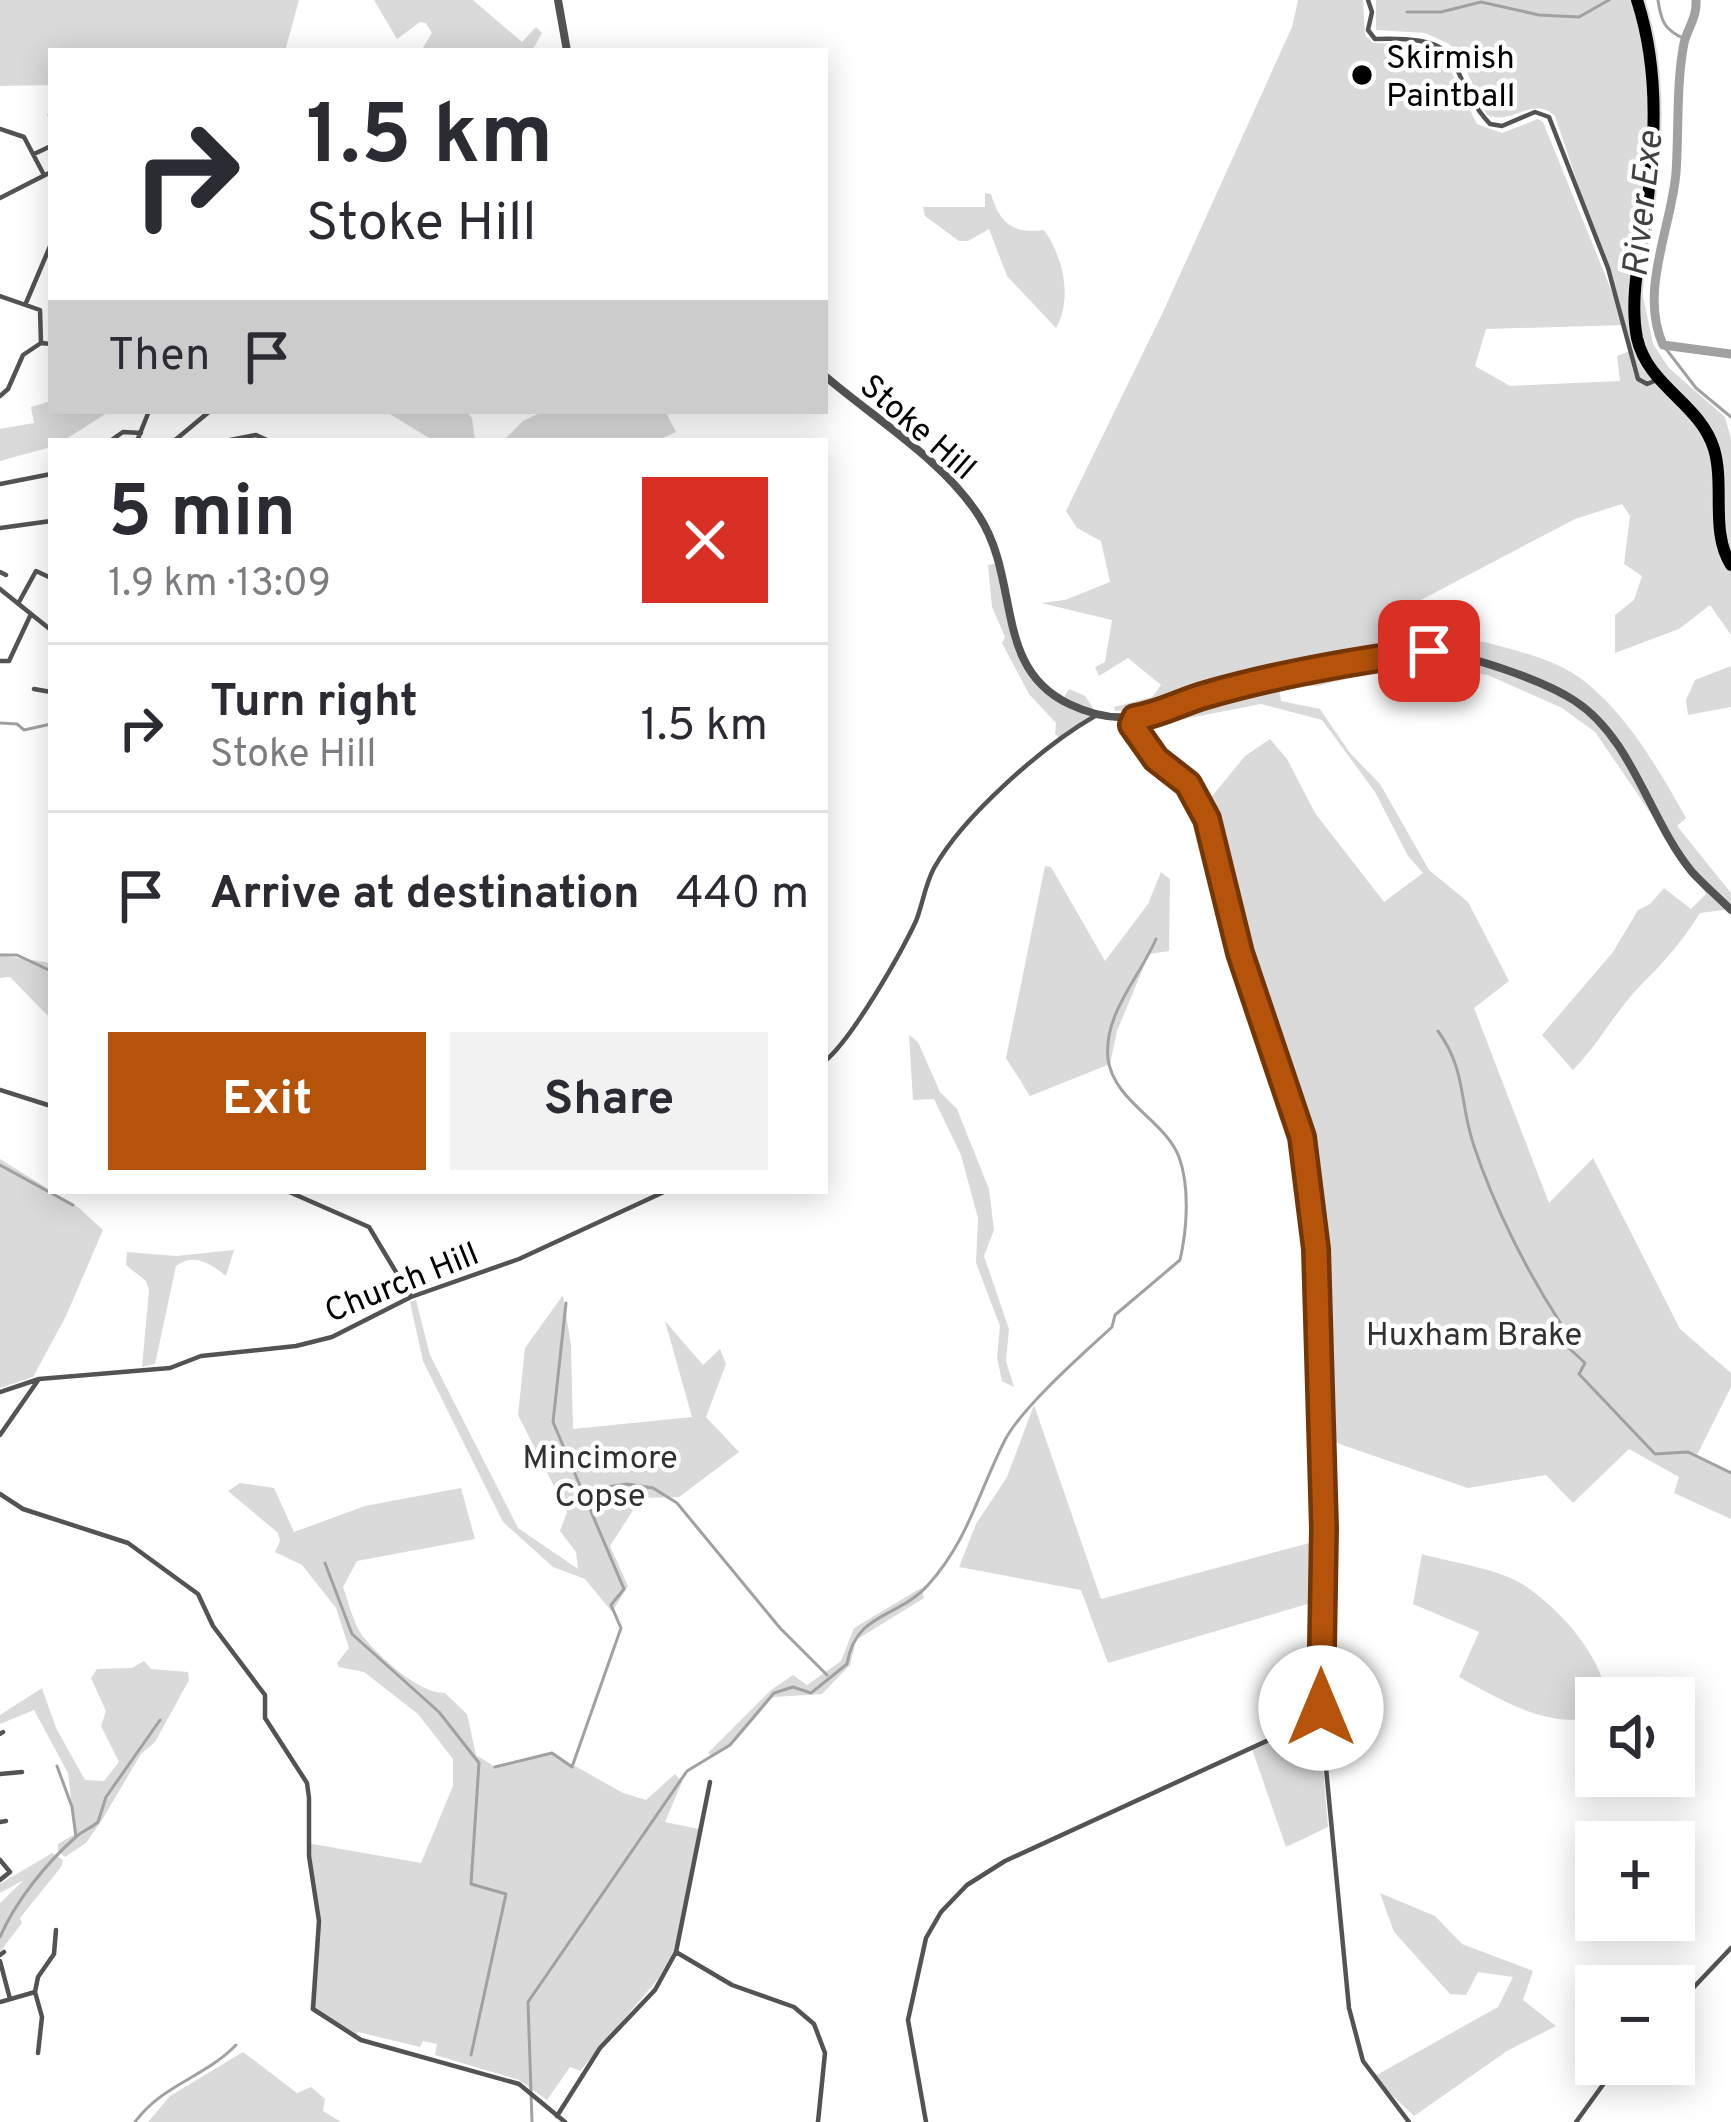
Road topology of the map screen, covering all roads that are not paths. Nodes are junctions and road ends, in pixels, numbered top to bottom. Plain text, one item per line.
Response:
1 (558, 0) edge
2 (1369, 0) edge
3 (1637, 0) edge
4 (566, 48) edge
5 (0, 130) edge
6 (48, 147) edge
7 (34, 154) junction
8 (48, 173) edge
9 (0, 199) edge
10 (48, 251) edge
11 (0, 296) edge
12 (26, 303) junction
13 (41, 343) junction
14 (48, 344) edge
15 (828, 378) edge
16 (1657, 380) junction
17 (0, 395) edge
18 (148, 414) edge
19 (207, 414) edge
20 (233, 424) dead end
21 (141, 433) junction
22 (114, 438) edge
23 (138, 438) edge
24 (181, 438) edge
25 (234, 438) edge
26 (48, 475) edge
27 (0, 484) edge
28 (48, 520) edge
29 (0, 528) edge
30 (1731, 565) edge
31 (48, 576) edge
32 (0, 589) edge
33 (20, 602) junction
34 (31, 614) junction
35 (48, 628) edge
36 (0, 661) edge
37 (34, 689) dead end
38 (48, 691) edge
39 (1096, 716) junction
40 (1134, 721) junction
41 (1731, 910) edge
42 (828, 1057) edge
43 (0, 1090) edge
44 (48, 1105) edge
45 (294, 1194) edge
46 (660, 1194) edge
47 (411, 1297) junction
48 (39, 1379) junction
49 (0, 1392) edge
50 (0, 1435) edge
51 (0, 1494) edge
52 (1321, 1716) junction
53 (22, 1772) dead end
54 (0, 1774) edge
55 (710, 1783) dead end
56 (0, 1860) edge
57 (0, 1880) edge
58 (56, 1930) dead end
59 (1731, 1948) edge
60 (676, 1952) junction
61 (1, 1956) edge
62 (1695, 1986) edge
63 (35, 1992) junction
64 (10, 1999) junction
65 (0, 2002) edge
66 (38, 2054) dead end
67 (1603, 2085) edge
68 (556, 2116) junction
69 (565, 2122) edge
70 (818, 2122) edge
71 (926, 2122) edge
72 (1409, 2122) edge
73 (1576, 2122) edge

1 - 4 street
2 - 16 street
3 - 16 main road
5 - 7 street
6 - 7 street
7 - 8 street
8 - 9 street
10 - 12 street
11 - 12 street
12 - 13 street
13 - 14 street
13 - 17 street
15 - 39 street, Stoke Hill
16 - 30 main road
18 - 21 street
19 - 24 street
20 - 25 street
21 - 22 street
21 - 23 street
26 - 27 street
28 - 29 street
31 - 33 street
32 - 33 street
33 - 34 street
34 - 35 street
34 - 36 street
37 - 38 street
39 - 40 street, Stoke Hill
39 - 42 street
40 - 41 street, Stoke Hill
40 - 52 street
43 - 44 street
45 - 47 street
46 - 47 street, Church Hill
47 - 48 street, Church Hill
48 - 49 street, Church Hill
48 - 50 street
51 - 68 street
52 - 71 street
52 - 72 street
53 - 54 street
55 - 60 street
56 - 57 street
58 - 63 street
59 - 62 street
60 - 68 street
60 - 70 street
61 - 64 street
63 - 64 street
63 - 66 street
64 - 65 street
67 - 73 street
68 - 69 street

